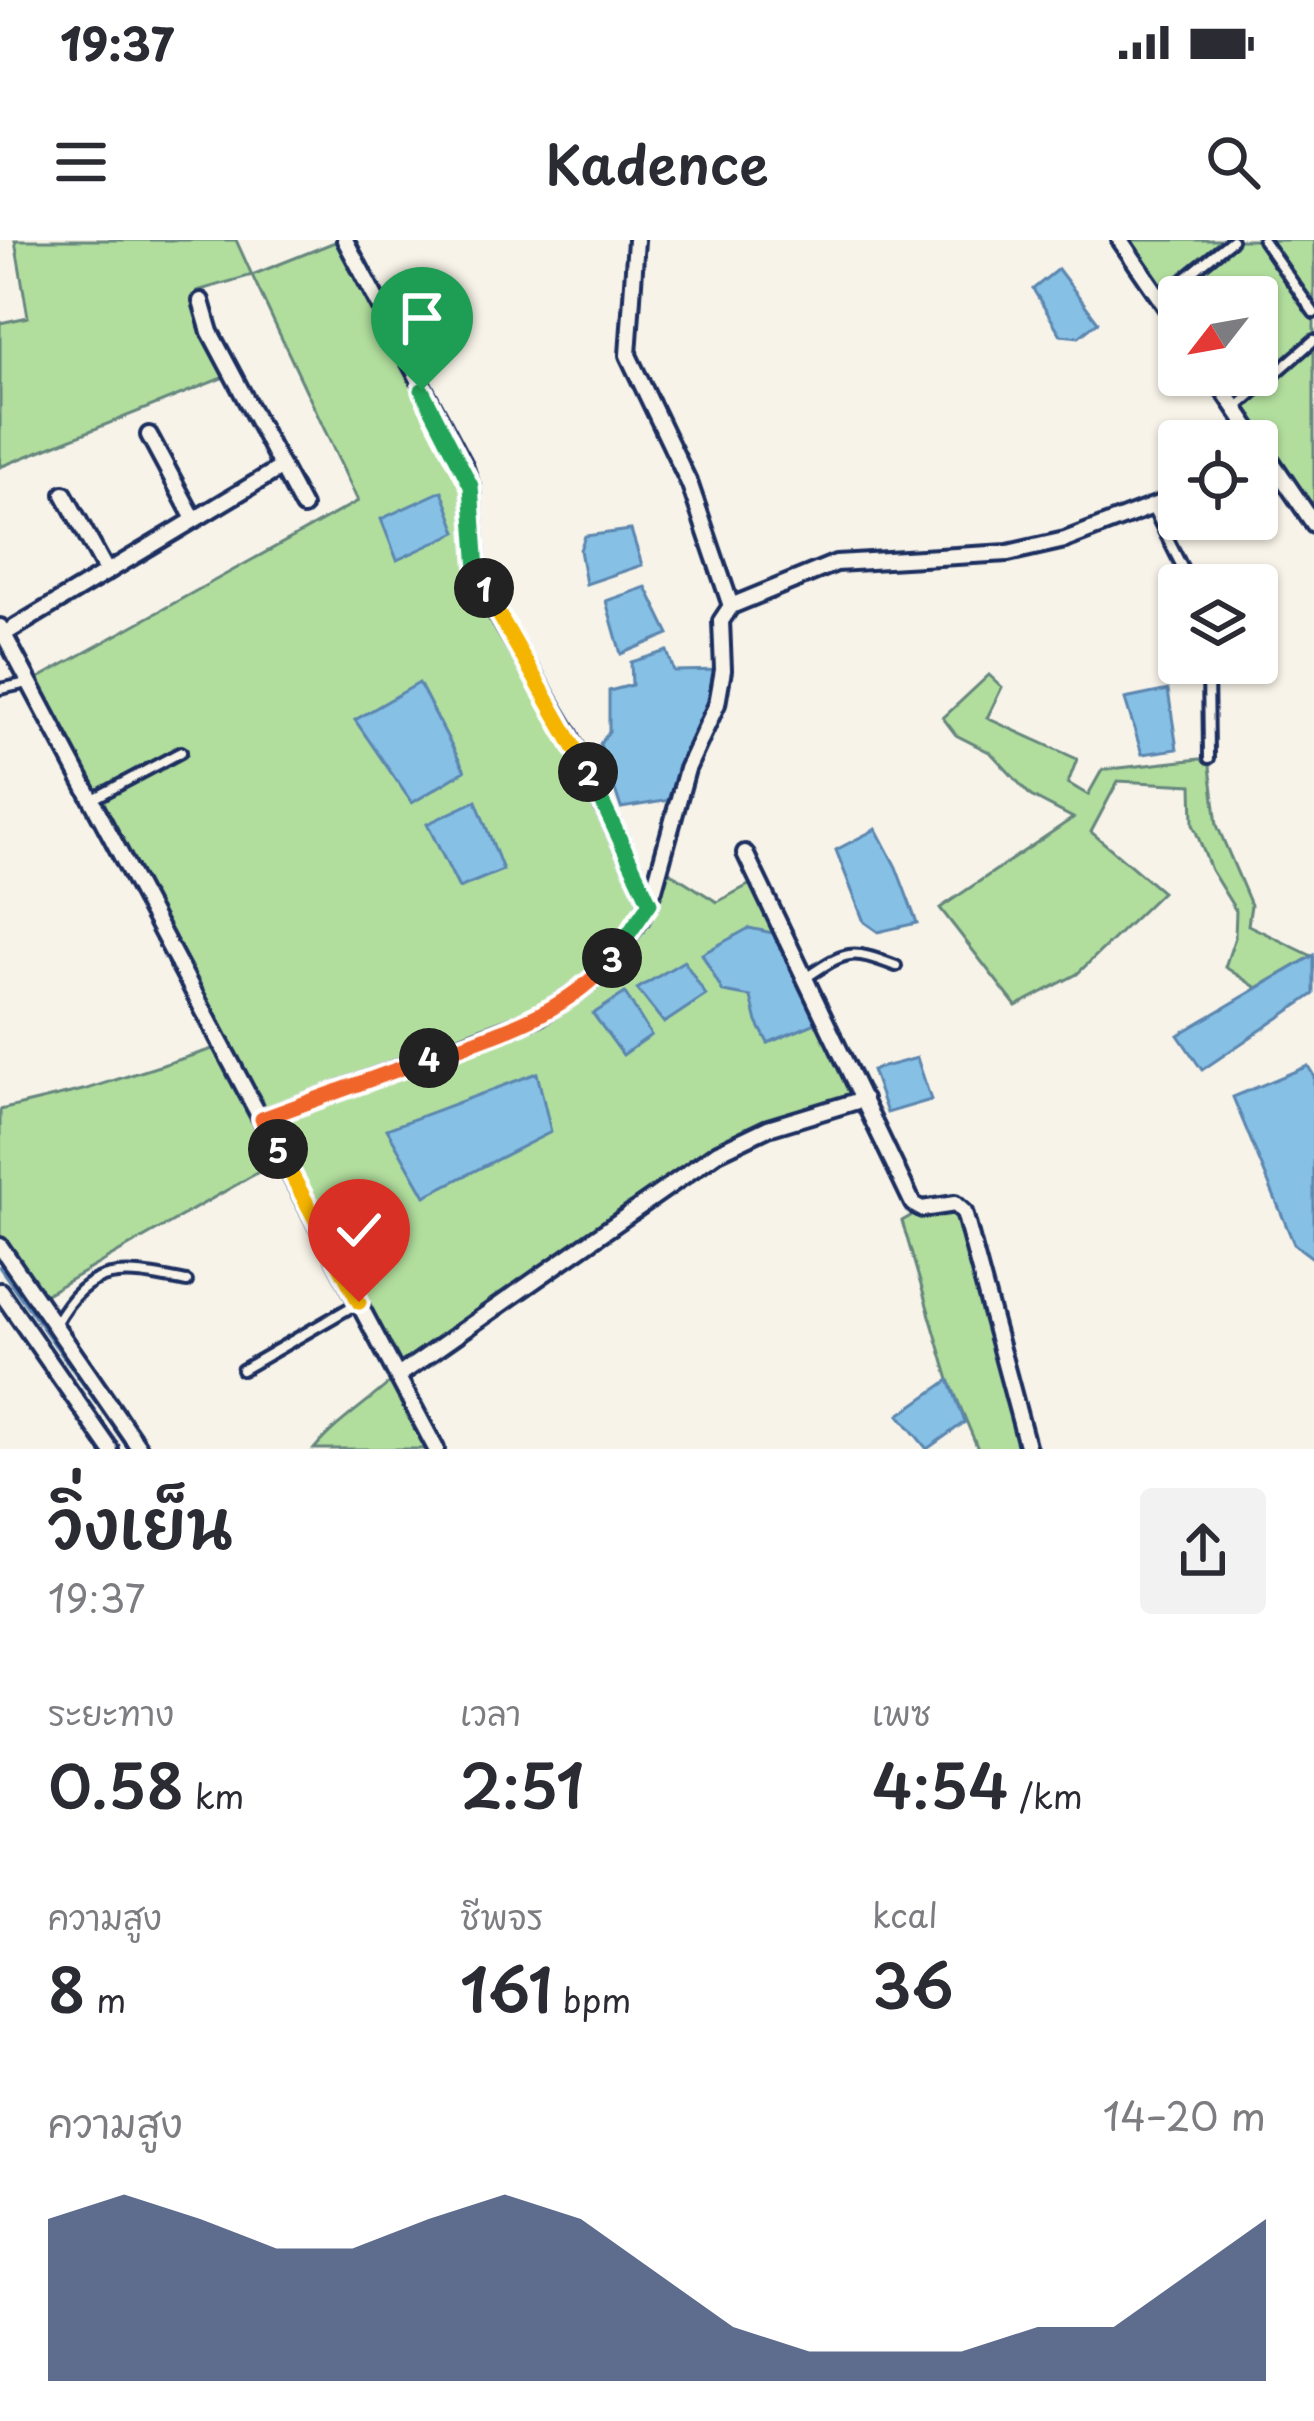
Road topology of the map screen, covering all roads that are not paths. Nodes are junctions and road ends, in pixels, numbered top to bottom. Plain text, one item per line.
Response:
1 (345, 240) edge
2 (636, 240) edge
3 (1120, 240) edge
4 (1232, 240) edge
5 (1263, 240) edge
6 (1188, 276) edge
7 (1158, 296) edge
8 (201, 301) dead end
9 (1314, 313) edge
10 (1314, 340) edge
11 (1227, 396) edge
12 (1235, 408) junction
13 (1242, 420) edge
14 (149, 436) dead end
15 (282, 467) junction
16 (1278, 473) edge
17 (64, 494) dead end
18 (1158, 505) edge
19 (1309, 505) edge
20 (303, 507) dead end
21 (1153, 507) junction
22 (194, 519) junction
23 (1314, 524) edge
24 (1181, 564) edge
25 (107, 572) junction
26 (730, 606) junction
27 (2, 630) edge
28 (30, 682) junction
29 (1208, 684) edge
30 (0, 689) edge
31 (181, 752) dead end
32 (1209, 758) dead end
33 (92, 800) junction
34 (745, 853) dead end
35 (650, 903) junction
36 (896, 966) dead end
37 (805, 978) junction
38 (864, 1100) junction
39 (262, 1119) junction
40 (0, 1246) edge
41 (187, 1282) dead end
42 (0, 1291) edge
43 (359, 1302) junction
44 (55, 1325) junction
45 (242, 1370) dead end
46 (398, 1376) junction
47 (110, 1449) edge
48 (140, 1449) edge
49 (436, 1449) edge
50 (1028, 1449) edge

1 - 35 street
2 - 26 street
3 - 7 street
4 - 6 lane
5 - 9 lane
8 - 15 street
10 - 12 lane
11 - 12 street
12 - 13 street
14 - 22 street
15 - 20 street
15 - 22 street
16 - 19 street
17 - 25 street
18 - 21 street
19 - 23 street
21 - 24 lane
21 - 26 street
22 - 25 street
25 - 27 street
26 - 35 street
27 - 28 street
28 - 30 lane
28 - 33 street
29 - 32 lane
31 - 33 lane
33 - 39 street
34 - 37 street
35 - 39 street
36 - 37 lane
37 - 38 street
38 - 46 street
38 - 50 street
39 - 43 street
40 - 44 street
41 - 44 lane
42 - 47 street
43 - 45 lane
43 - 46 street
44 - 48 street
46 - 49 street

